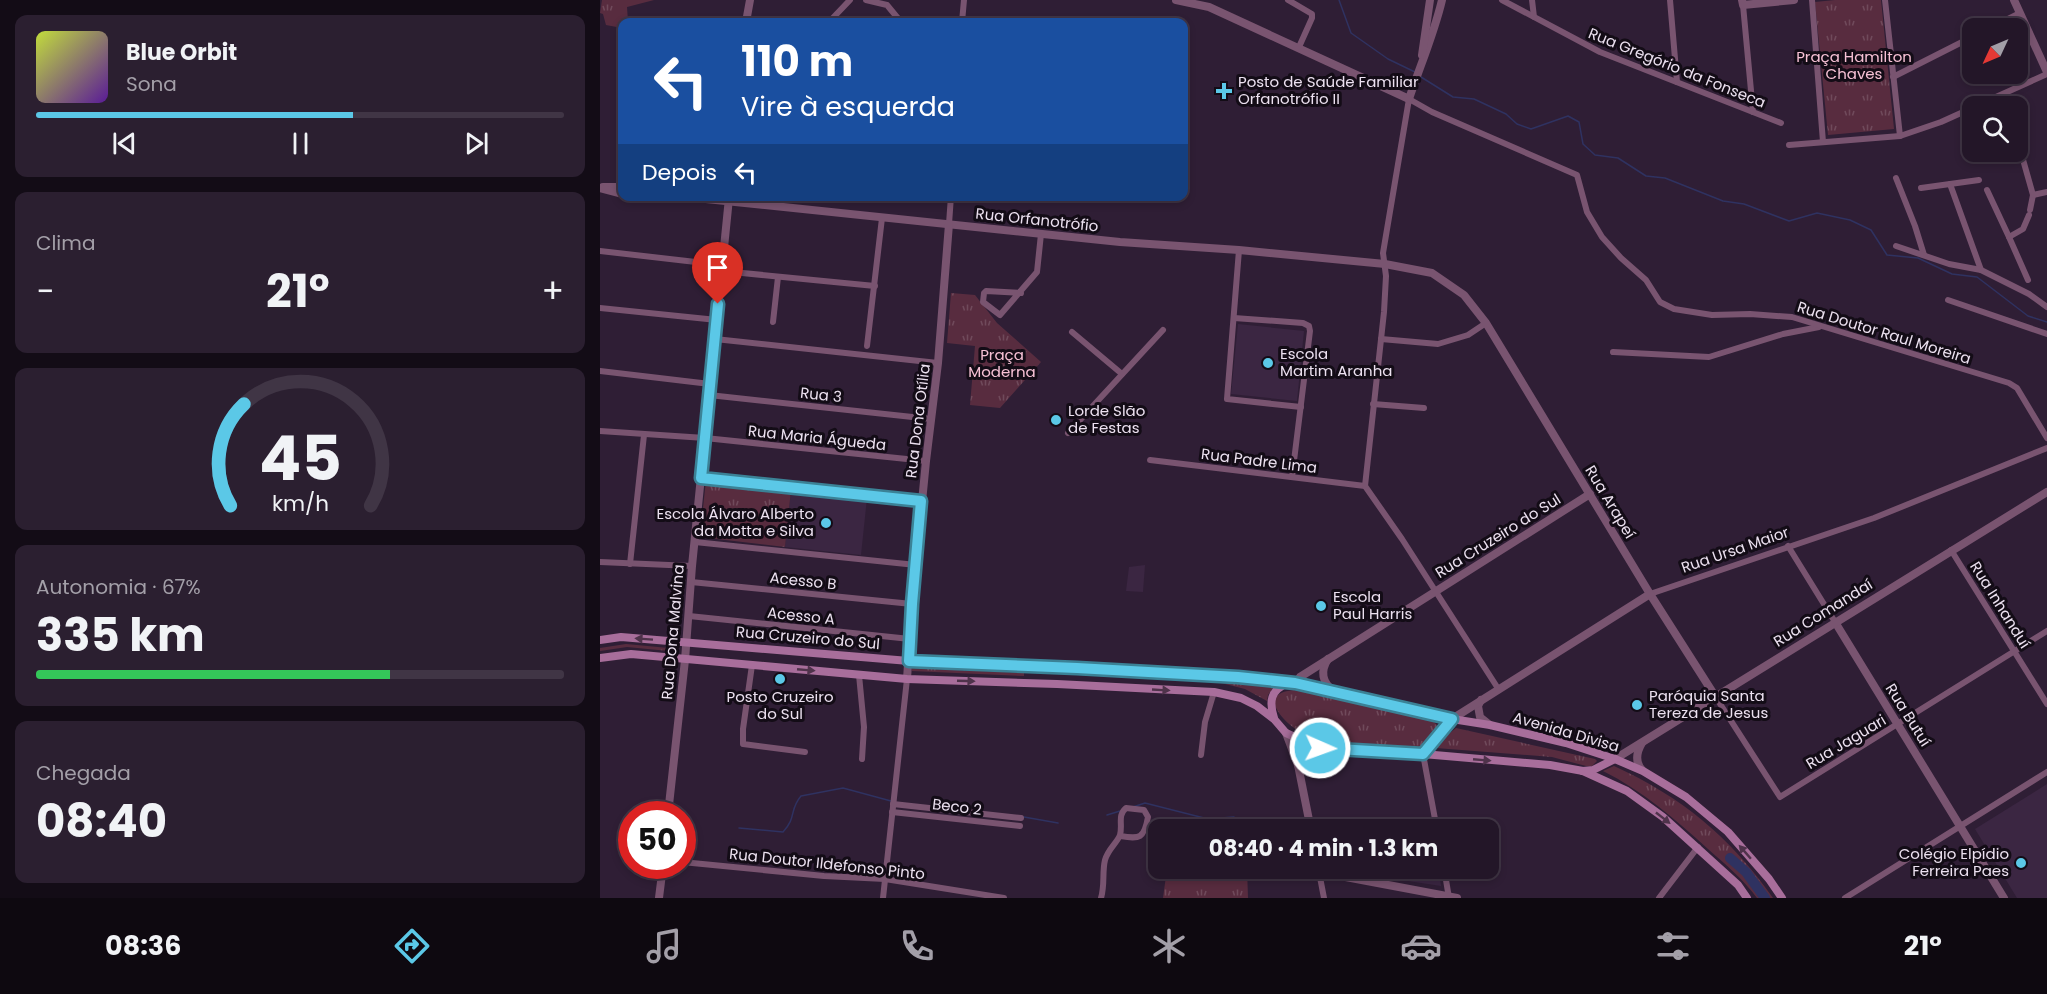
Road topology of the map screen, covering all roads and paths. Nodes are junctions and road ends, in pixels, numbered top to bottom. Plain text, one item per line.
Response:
1 (750, 0) edge
2 (850, 0) edge
3 (866, 0) edge
4 (964, 0) edge
5 (1176, 0) edge
6 (1288, 0) edge
7 (1430, 0) edge
8 (1442, 0) edge
9 (1502, 0) edge
10 (1533, 0) edge
11 (1670, 0) edge
12 (1794, 0) edge
13 (1812, 0) edge
14 (1884, 0) edge
15 (2014, 0) edge
16 (887, 2) edge
17 (1743, 3) edge
18 (2020, 14) junction
19 (1533, 17) junction
20 (747, 18) edge
21 (833, 18) edge
22 (900, 18) edge
23 (962, 18) edge
24 (2011, 18) edge
25 (1962, 42) edge
26 (1299, 48) junction
27 (1420, 66) junction
28 (2047, 73) edge
29 (1893, 77) junction
30 (1677, 82) junction
31 (2003, 95) edge
32 (1410, 99) junction
33 (1753, 112) junction
34 (1962, 112) edge
35 (1781, 123) dead end
36 (1900, 136) junction
37 (1823, 142) junction
38 (1789, 146) dead end
39 (2024, 162) edge
40 (1896, 178) dead end
41 (1978, 180) dead end
42 (1950, 184) junction
43 (618, 187) edge
44 (600, 188) edge
45 (1921, 188) dead end
46 (1987, 190) dead end
47 (2047, 192) edge
48 (618, 193) edge
49 (2033, 195) junction
50 (729, 201) edge
51 (744, 201) edge
52 (951, 201) edge
53 (882, 219) junction
54 (949, 224) junction
55 (1041, 234) junction
56 (2009, 237) junction
57 (1896, 246) dead end
58 (1239, 250) junction
59 (600, 251) edge
60 (1924, 255) junction
61 (1385, 264) junction
62 (722, 268) junction
63 (1982, 270) junction
64 (778, 278) junction
65 (2028, 280) dead end
66 (875, 286) junction
67 (1021, 293) junction
68 (1948, 300) dead end
69 (2047, 307) edge
70 (600, 308) edge
71 (1234, 318) junction
72 (717, 320) junction
73 (772, 322) dead end
74 (1486, 323) junction
75 (1822, 326) junction
76 (1163, 330) dead end
77 (1072, 332) dead end
78 (2047, 334) edge
79 (715, 339) junction
80 (1381, 339) junction
81 (867, 346) dead end
82 (1613, 352) dead end
83 (938, 363) junction
84 (600, 371) edge
85 (1122, 374) junction
86 (710, 384) junction
87 (709, 395) junction
88 (1373, 404) junction
89 (1301, 407) junction
90 (1424, 408) dead end
91 (931, 419) junction
92 (600, 431) edge
93 (1068, 433) dead end
94 (645, 435) junction
95 (705, 438) junction
96 (2047, 438) edge
97 (2047, 448) edge
98 (1150, 460) dead end
99 (926, 461) junction
100 (1292, 477) junction
101 (701, 478) junction
102 (1365, 486) junction
103 (2047, 492) edge
104 (1590, 494) junction
105 (921, 501) junction
106 (695, 542) junction
107 (1788, 546) junction
108 (1951, 550) junction
109 (600, 562) edge
110 (630, 564) junction
111 (916, 565) junction
112 (692, 566) junction
113 (691, 582) junction
114 (1436, 591) junction
115 (1650, 594) junction
116 (912, 604) junction
117 (689, 616) junction
118 (1835, 622) junction
119 (2047, 631) edge
120 (910, 639) junction
121 (600, 640) edge
122 (687, 641) junction
123 (2014, 651) junction
124 (600, 658) edge
125 (1329, 658) junction
126 (685, 660) junction
127 (909, 661) junction
128 (752, 666) junction
129 (859, 675) junction
130 (907, 679) junction
131 (1295, 683) junction
132 (1498, 690) junction
133 (1335, 691) junction
134 (1214, 692) junction
135 (1715, 696) junction
136 (1481, 700) junction
137 (2047, 704) edge
138 (1274, 719) junction
139 (1452, 719) junction
140 (1898, 725) junction
141 (1490, 726) junction
142 (1286, 733) junction
143 (1645, 740) junction
144 (1320, 748) junction
145 (806, 752) dead end
146 (1423, 754) junction
147 (1201, 755) dead end
148 (862, 759) dead end
149 (1615, 759) junction
150 (1298, 765) junction
151 (1583, 771) junction
152 (1643, 771) junction
153 (2047, 772) edge
154 (1780, 797) joint
155 (669, 801) edge
156 (893, 804) junction
157 (892, 812) junction
158 (1021, 818) dead end
159 (1309, 819) edge
160 (1435, 819) edge
161 (1960, 825) junction
162 (1020, 826) dead end
163 (1120, 836) junction
164 (1698, 848) junction
165 (696, 863) edge
166 (661, 879) edge
167 (885, 879) junction
168 (1320, 879) edge
169 (1362, 879) edge
170 (1447, 879) edge
171 (990, 897) edge
172 (1451, 897) edge
173 (659, 898) edge
174 (883, 898) edge
175 (1004, 898) edge
176 (1101, 898) edge
177 (1324, 898) edge
178 (1659, 898) edge
179 (1748, 898) edge
180 (1782, 898) edge
181 (1845, 898) edge
182 (2004, 898) edge

1 - 20 street
2 - 21 street
3 - 16 street
4 - 23 street
5 - 26 street
6 - 26 street
7 - 27 street
8 - 27 street
9 - 19 street, Rua Gregório da Fonseca
10 - 19 street
11 - 30 street
12 - 17 street
13 - 37 street
14 - 29 street
15 - 18 street
16 - 22 street
17 - 33 street
18 - 24 street
18 - 28 street
19 - 30 street, Rua Gregório da Fonseca
25 - 29 street
26 - 32 street
27 - 32 street
28 - 31 street
29 - 36 street
30 - 33 street, Rua Gregório da Fonseca
32 - 61 street
32 - 75 street, Rua Doutor Raul Moreira
33 - 35 street, Rua Gregório da Fonseca
34 - 36 street
36 - 37 street
37 - 38 street
39 - 49 street
40 - 60 street
41 - 42 street
42 - 45 street
42 - 63 street
43 - 44 street
44 - 48 street
46 - 56 street
47 - 49 street
49 - 56 street
50 - 62 street, Rua Dona Malvina
51 - 53 street, Rua Orfanotrófio
52 - 54 street, Rua Dona Otília
53 - 54 street, Rua Orfanotrófio
53 - 66 street
54 - 55 street, Rua Orfanotrófio
54 - 83 street, Rua Dona Otília
55 - 58 street, Rua Orfanotrófio
55 - 67 street
56 - 65 street
57 - 60 street
58 - 61 street, Rua Orfanotrófio
58 - 71 street
59 - 62 street
60 - 63 street
61 - 74 street, Rua Arapeí
61 - 80 street
62 - 64 street
62 - 72 street, Rua Dona Malvina
63 - 69 street
64 - 66 street
64 - 73 street
66 - 81 street
67 - 67 street
68 - 78 street
70 - 72 street
71 - 89 street
71 - 89 street
72 - 79 street, Rua Dona Malvina
74 - 80 street
74 - 104 street, Rua Arapeí
75 - 82 street
75 - 96 street, Rua Doutor Raul Moreira
76 - 85 street
77 - 85 street
79 - 83 street
79 - 86 street, Rua Dona Malvina
80 - 88 street
83 - 91 street, Rua Dona Otília
84 - 86 street
85 - 93 street
86 - 87 street, Rua Dona Malvina
87 - 91 street, Rua 3
87 - 95 street, Rua Dona Malvina
88 - 90 street
88 - 102 street
89 - 100 street
91 - 99 street, Rua Dona Otília
92 - 94 street, Rua Maria Águeda
94 - 95 street, Rua Maria Águeda
94 - 110 street
95 - 99 street, Rua Maria Águeda
95 - 101 street, Rua Dona Malvina
97 - 107 street, Rua Ursa Maior
98 - 100 street, Rua Padre Lima
99 - 105 street, Rua Dona Otília
100 - 102 street, Rua Padre Lima
101 - 105 street
101 - 106 street, Rua Dona Malvina
102 - 114 street
103 - 108 street, Rua Comandaí
104 - 114 street, Rua Cruzeiro do Sul
104 - 115 street, Rua Arapeí
105 - 111 street, Rua Dona Otília
106 - 111 street
106 - 112 street, Rua Dona Malvina
107 - 115 street, Rua Ursa Maior
107 - 118 street, Rua Butuí
108 - 118 street, Rua Comandaí
108 - 123 street, Rua Inhanduí
109 - 110 street
110 - 112 street
111 - 116 street, Rua Dona Otília
112 - 113 street, Rua Dona Malvina
113 - 116 street, Acesso B
113 - 117 street, Rua Dona Malvina
114 - 125 street, Rua Cruzeiro do Sul
114 - 132 street
115 - 132 street, Rua Ursa Maior
115 - 135 street, Rua Arapeí
116 - 120 street, Rua Dona Otília
117 - 120 street, Acesso A
117 - 122 street, Rua Dona Malvina
118 - 135 street, Rua Comandaí
118 - 140 street, Rua Butuí
119 - 123 street, Rua Jaguari
120 - 127 street, Rua Dona Otília
122 -> 121 main road, Rua Cruzeiro do Sul
122 - 126 street, Rua Dona Malvina
122 - 127 main road, Rua Cruzeiro do Sul
123 - 137 street, Rua Inhanduí
123 - 140 street, Rua Jaguari
124 - 126 main road
125 - 131 street, Rua Cruzeiro do Sul
125 - 133 street
126 - 128 main road
126 - 155 street, Rua Dona Malvina
127 - 130 street, Rua Dona Otília
127 - 131 main road, Rua Cruzeiro do Sul
128 -> 129 main road
128 - 145 street
129 - 130 main road
129 - 148 street
130 -> 134 main road
130 - 156 street, Rua Dona Otília
131 - 133 main road, Avenida Divisa
131 - 138 main road
132 - 136 street, Rua Ursa Maior
133 - 139 main road, Avenida Divisa
134 - 138 main road
134 - 147 street
135 - 143 street, Rua Comandaí
135 - 154 street, Rua Arapeí
136 - 139 street, Rua Ursa Maior
136 - 141 street
138 - 142 main road
139 - 141 main road, Avenida Divisa
139 - 146 main road
140 - 154 street, Rua Jaguari
140 - 161 street, Rua Butuí
141 - 149 main road, Avenida Divisa
142 - 144 main road
142 - 150 street
143 - 149 street, Rua Comandaí
143 - 152 street
144 - 146 main road
144 - 150 street
146 -> 151 main road
146 - 160 street
149 - 151 main road
149 - 152 main road, Avenida Divisa
150 - 159 street
151 -> 164 main road
180 -> 152 main road, Avenida Divisa
153 - 161 street
156 - 157 street, Rua Dona Otília
156 - 158 street
157 - 162 street, Beco 2
157 - 167 street, Rua Dona Otília
161 - 181 street
161 - 182 street, Rua Butuí
163 - 163 street
163 - 176 street
164 - 178 street
164 - 179 main road
165 - 167 street, Rua Doutor Ildefonso Pinto
166 - 173 street
167 - 171 street, Rua Doutor Ildefonso Pinto
167 - 174 street, Rua Dona Otília
168 - 177 street
169 - 172 street
170 - 172 street
171 - 175 street, Rua Doutor Ildefonso Pinto

